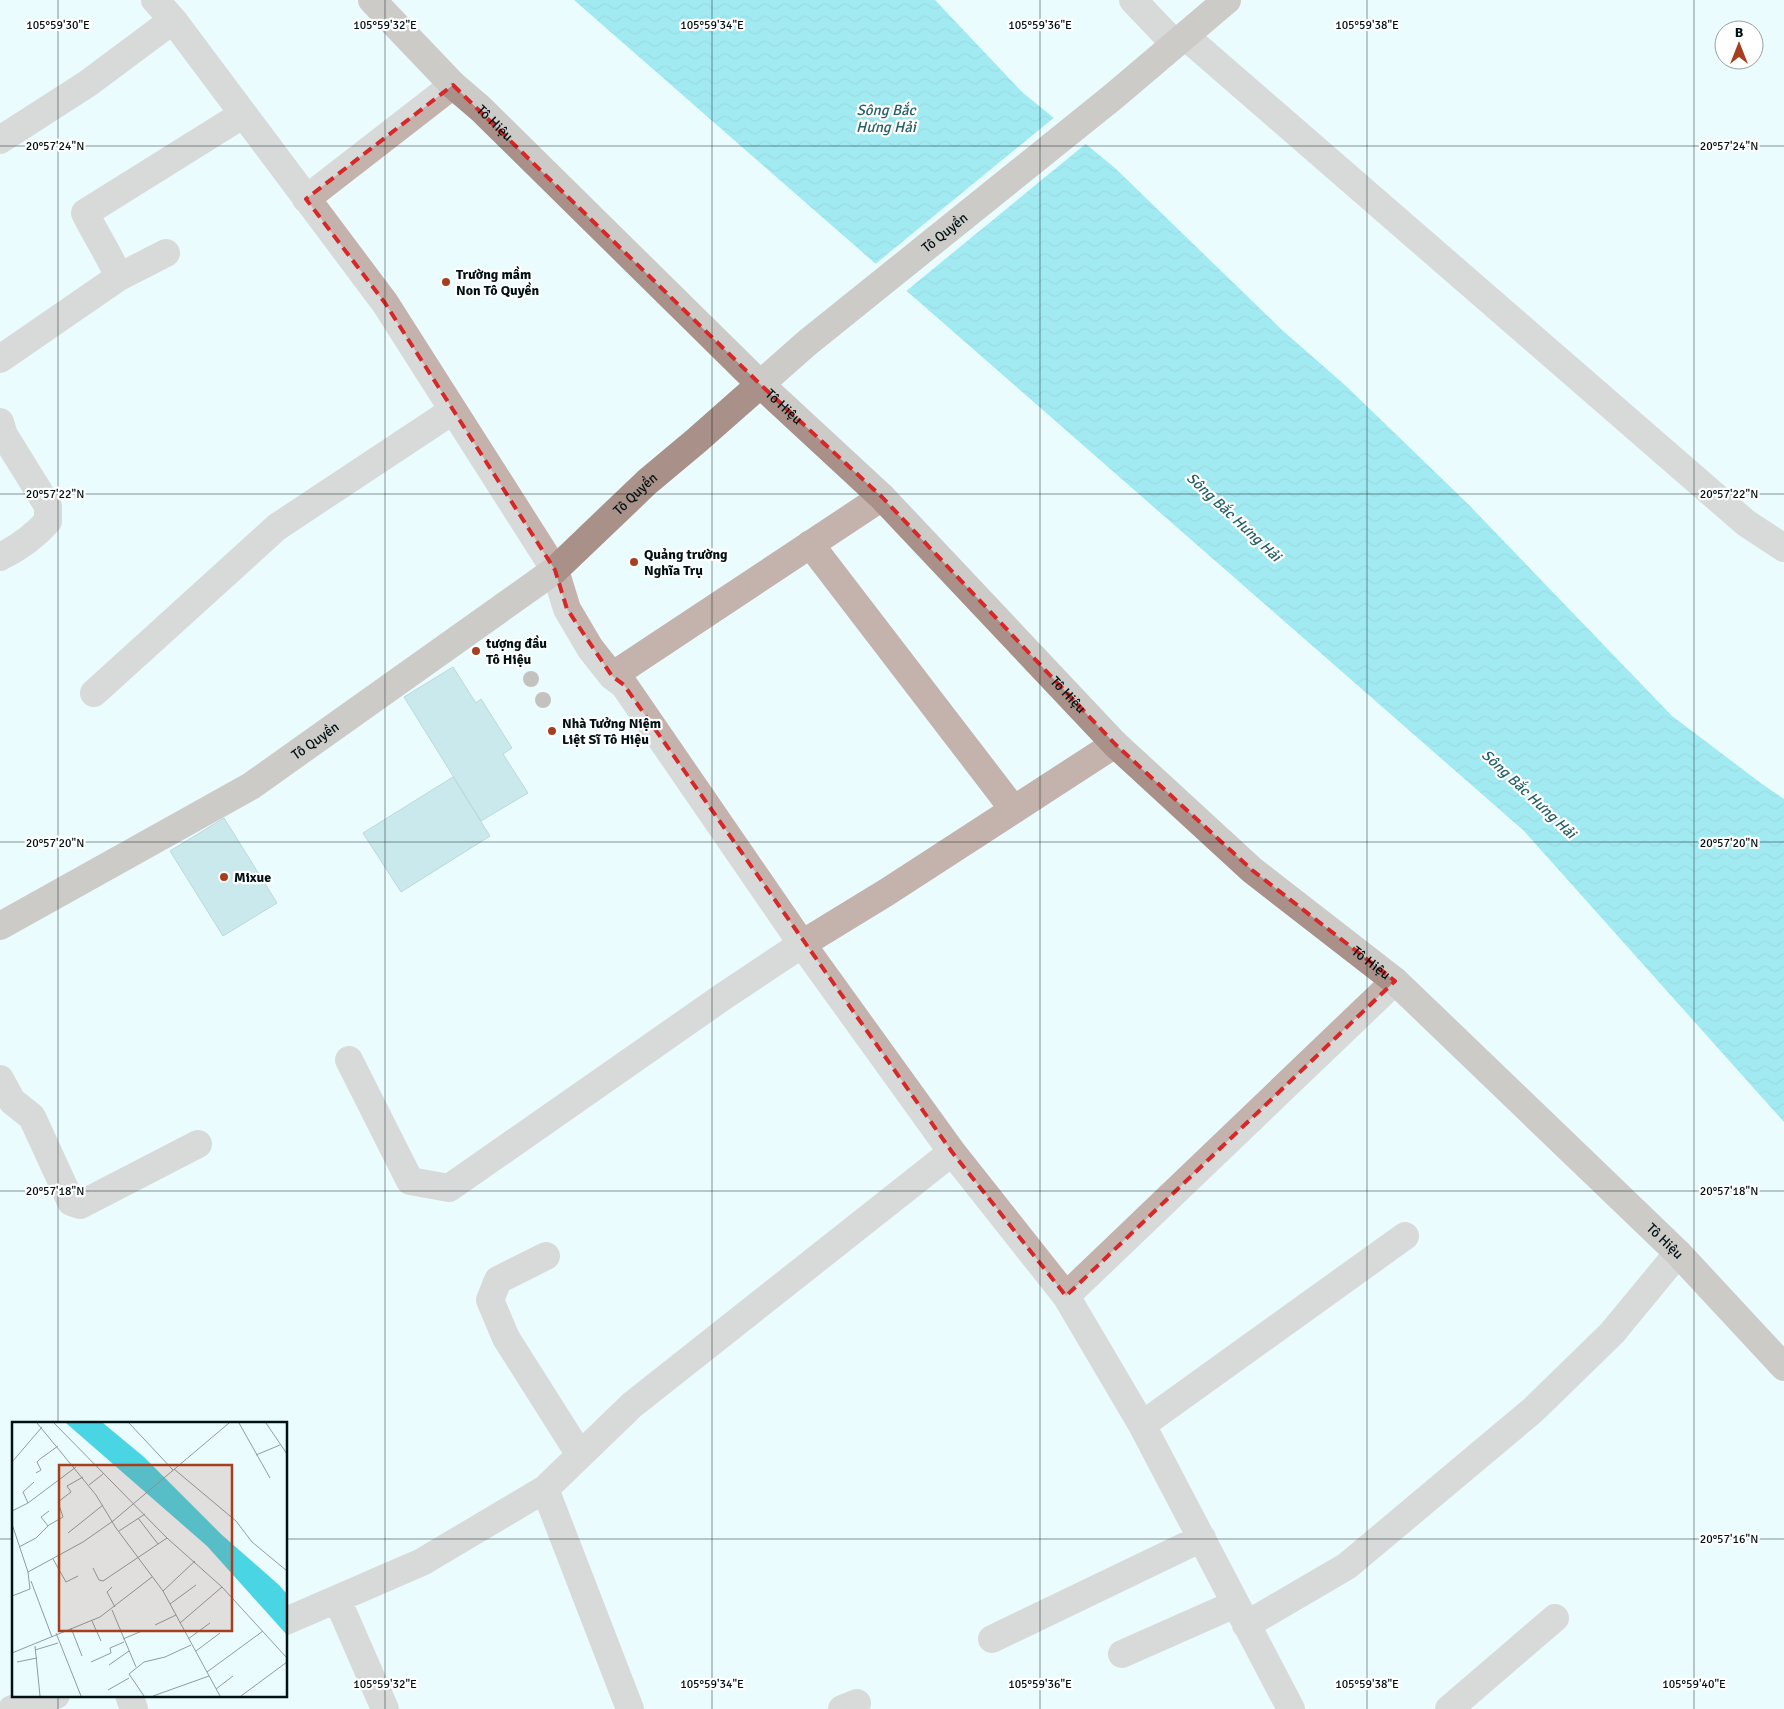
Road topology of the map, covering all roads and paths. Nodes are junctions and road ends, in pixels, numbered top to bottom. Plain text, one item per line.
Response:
1 (372, 0) edge
2 (1133, 0) edge
3 (1227, 0) edge
4 (164, 10) edge
5 (1180, 40) junction
6 (454, 85) junction
7 (242, 115) junction
8 (0, 140) edge
9 (306, 199) junction
10 (166, 254) dead end
11 (119, 277) junction
12 (0, 359) edge
13 (761, 385) junction
14 (452, 411) junction
15 (0, 422) edge
16 (882, 497) junction
17 (810, 544) junction
18 (1784, 548) edge
19 (0, 557) edge
20 (555, 570) junction
21 (612, 676) junction
22 (94, 694) dead end
23 (1115, 744) junction
24 (1014, 810) junction
25 (0, 926) edge
26 (802, 944) junction
27 (1395, 981) junction
28 (349, 1060) dead end
29 (0, 1080) edge
30 (198, 1144) dead end
31 (952, 1152) junction
32 (1405, 1236) dead end
33 (1678, 1253) junction
34 (546, 1256) dead end
35 (1066, 1296) junction
36 (1784, 1367) edge
37 (1142, 1425) junction
38 (580, 1455) junction
39 (545, 1489) junction
40 (1202, 1538) junction
41 (338, 1599) junction
42 (1241, 1615) junction
43 (1555, 1618) dead end
44 (288, 1620) edge
45 (992, 1639) dead end
46 (1122, 1654) dead end
47 (53, 1696) edge
48 (129, 1696) edge
49 (1285, 1707) edge
50 (12, 1709) edge
51 (134, 1709) edge
52 (385, 1709) edge
53 (630, 1709) edge
54 (1449, 1709) edge

1 - 6 main road, Tô Hiệu
2 - 5 street
3 - 5 main road, Tô Quyền
4 - 7 street
4 - 8 street
5 - 13 main road, Tô Quyền
5 - 18 street
6 - 9 street
6 - 13 main road, Tô Hiệu
7 - 9 street
7 - 11 street
9 - 14 street
10 - 11 street
11 - 12 street
13 - 16 main road, Tô Hiệu
13 - 20 main road, Tô Quyền
14 - 20 street
14 - 22 street
15 - 19 street
16 - 17 street
16 - 23 main road, Tô Hiệu
17 - 21 street
17 - 24 street
20 - 21 street
20 - 25 main road, Tô Quyền
21 - 26 street
23 - 24 street
23 - 27 main road, Tô Hiệu
24 - 26 street
26 - 28 street
26 - 31 street
27 - 33 main road, Tô Hiệu
27 - 35 street
29 - 30 street
31 - 35 street
31 - 38 street
32 - 37 street
33 - 36 main road, Tô Hiệu
33 - 42 street
34 - 38 street
35 - 37 street
37 - 40 street
38 - 39 street
39 - 41 street
39 - 53 street
40 - 42 street
40 - 45 street
41 - 44 street
41 - 52 street
42 - 46 street
42 - 49 street
43 - 54 street
47 - 50 street
48 - 51 street

